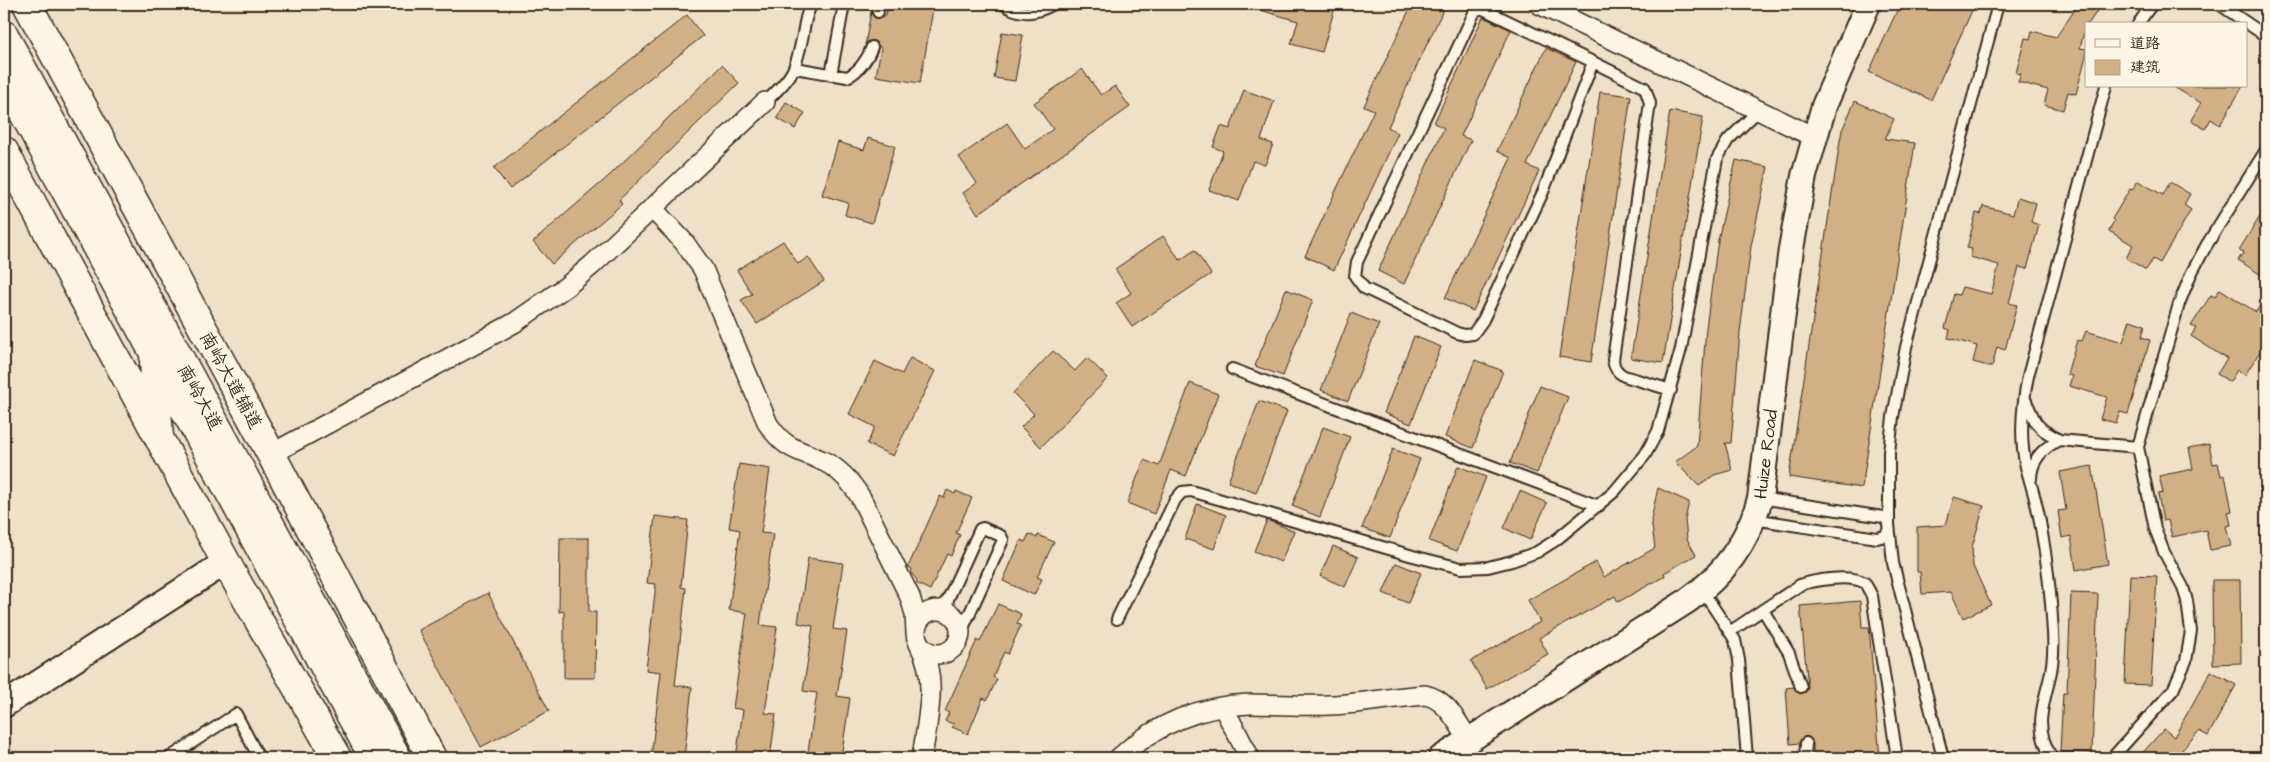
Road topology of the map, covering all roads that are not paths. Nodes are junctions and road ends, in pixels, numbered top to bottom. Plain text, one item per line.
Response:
1 (26, 4) edge
2 (812, 4) edge
3 (844, 4) edge
4 (1003, 4) edge
5 (1054, 4) edge
6 (1539, 4) edge
7 (1868, 4) edge
8 (1998, 4) edge
9 (2152, 4) edge
10 (2219, 4) edge
11 (2139, 22) edge
12 (2245, 22) edge
13 (2248, 24) edge
14 (4, 35) edge
15 (2266, 36) edge
16 (872, 47) dead end
17 (1593, 62) junction
18 (795, 68) junction
19 (831, 75) junction
20 (4, 77) edge
21 (2105, 88) edge
22 (765, 102) joint
23 (1759, 110) junction
24 (1814, 137) junction
25 (2266, 150) edge
26 (4, 151) edge
27 (652, 208) junction
28 (154, 354) junction
29 (1232, 369) dead end
30 (1671, 390) junction
31 (2024, 393) junction
32 (159, 438) junction
33 (2059, 440) junction
34 (2138, 447) junction
35 (271, 454) junction
36 (2031, 483) junction
37 (1599, 506) junction
38 (1888, 506) junction
39 (1756, 509) junction
40 (1878, 516) junction
41 (1889, 524) junction
42 (1877, 538) junction
43 (1892, 554) junction
44 (226, 562) junction
45 (1702, 590) junction
46 (910, 597) junction
47 (957, 609) junction
48 (1762, 610) junction
49 (932, 611) junction
50 (1117, 618) dead end
51 (1731, 631) junction
52 (917, 637) junction
53 (955, 644) junction
54 (931, 680) junction
55 (1801, 687) dead end
56 (4, 705) edge
57 (1223, 707) junction
58 (1469, 740) junction
59 (1806, 742) dead end
60 (1445, 757) edge
61 (169, 758) edge
62 (259, 758) edge
63 (337, 758) edge
64 (374, 758) edge
65 (396, 758) edge
66 (432, 758) edge
67 (922, 758) edge
68 (1118, 758) edge
69 (1250, 758) edge
70 (1748, 758) edge
71 (1805, 758) edge
72 (1897, 758) edge
73 (1943, 758) edge
74 (2052, 758) edge
75 (2112, 758) edge

1 - 35 main road, 南岭大道辅道
2 - 18 lane
3 - 19 lane
4 - 5 lane
6 - 23 street
7 - 24 street, Huize Road
8 - 38 lane
9 - 11 lane
10 - 12 lane
13 - 15 lane
14 - 65 main road, 南岭大道
16 - 19 lane
17 - 17 lane
17 - 30 lane
18 - 19 lane
18 - 22 lane
20 - 28 main road, 南岭大道
21 - 31 lane
22 - 27 street
23 - 24 street
23 - 30 lane
24 - 39 street, Huize Road
25 - 34 lane
26 - 32 main road
27 - 35 street
27 - 46 street
28 - 32 main road
28 - 64 main road, 南岭大道
29 - 37 lane
30 - 37 lane
31 - 33 lane
31 - 36 lane
32 - 44 main road
33 - 34 lane
33 - 36 lane
34 - 75 lane
35 - 66 main road, 南岭大道辅道
36 - 74 lane
37 - 50 lane
38 - 40 lane
38 - 41 lane
39 - 40 lane
39 - 42 lane
39 - 45 street, Huize Road
40 - 41 lane
41 - 42 lane
41 - 43 lane
42 - 43 lane
43 - 73 lane
44 - 56 street
44 - 63 main road
45 - 51 lane
45 - 58 street, Huize Road
46 - 49 street
46 - 52 street
47 - 47 lane
47 - 49 street
47 - 53 street
48 - 51 lane
48 - 55 lane
48 - 72 lane
49 - 52 street
51 - 70 lane
52 - 53 street
52 - 54 street
53 - 54 street
54 - 67 street
57 - 58 street
57 - 68 street
57 - 69 street
58 - 60 street, Huize Road
59 - 71 lane
61 - 62 lane

